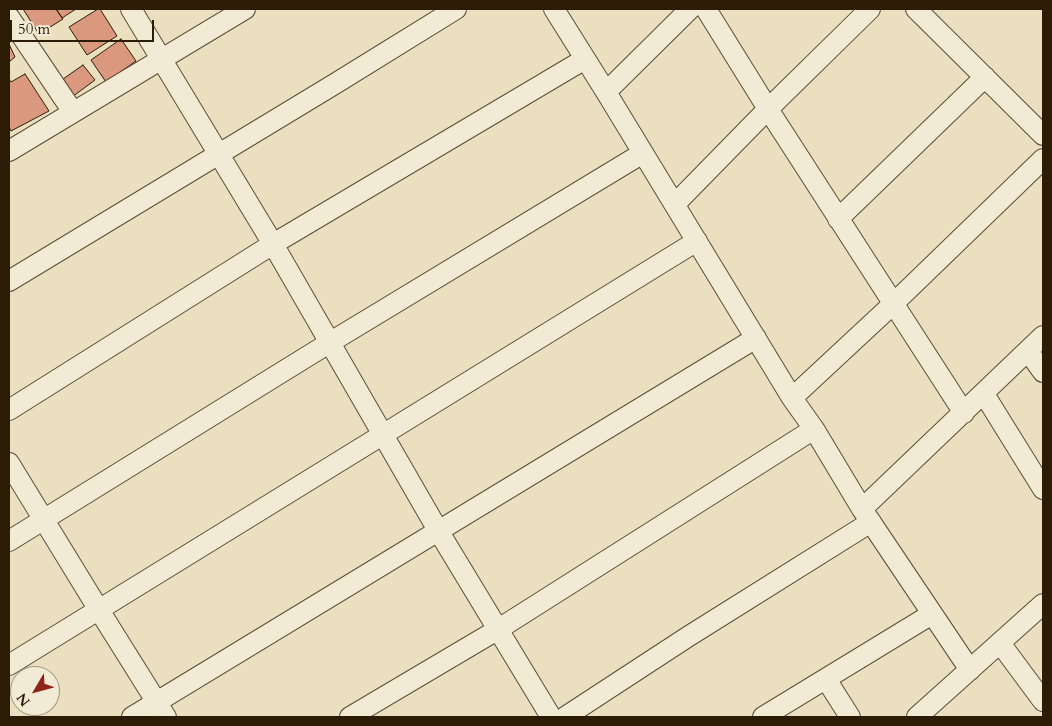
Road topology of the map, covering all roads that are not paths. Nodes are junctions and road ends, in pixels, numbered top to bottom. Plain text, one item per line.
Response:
1 (131, 9) edge
2 (456, 9) edge
3 (554, 9) edge
4 (690, 9) edge
5 (706, 9) edge
6 (870, 9) edge
7 (916, 9) edge
8 (241, 10) edge
9 (9, 17) edge
10 (585, 59) junction
11 (162, 60) junction
12 (985, 77) junction
13 (606, 92) junction
14 (768, 109) junction
15 (73, 112) junction
16 (1043, 135) edge
17 (9, 151) edge
18 (643, 153) junction
19 (218, 155) junction
20 (1043, 159) edge
21 (675, 204) junction
22 (838, 219) junction
23 (697, 241) junction
24 (273, 244) junction
25 (9, 281) edge
26 (894, 304) junction
27 (1043, 336) edge
28 (756, 338) junction
29 (329, 343) junction
30 (1028, 351) junction
31 (1043, 372) edge
32 (984, 394) junction
33 (792, 398) junction
34 (9, 410) edge
35 (964, 413) junction
36 (814, 429) junction
37 (382, 434) junction
38 (9, 463) edge
39 (1043, 488) edge
40 (867, 515) junction
41 (43, 520) junction
42 (439, 532) junction
43 (9, 541) edge
44 (1043, 604) edge
45 (99, 610) junction
46 (932, 614) junction
47 (497, 630) junction
48 (1000, 643) junction
49 (9, 665) edge
50 (970, 670) junction
51 (826, 679) junction
52 (1043, 701) edge
53 (162, 709) edge
54 (937, 710) edge
55 (132, 717) edge
56 (350, 717) edge
57 (551, 717) edge
58 (565, 717) edge
59 (763, 717) edge
60 (850, 717) edge
61 (917, 717) edge

1 - 11 street
2 - 19 street
3 - 10 street
4 - 13 street
5 - 14 street
6 - 14 street
7 - 12 street
8 - 11 street
9 - 15 street
10 - 13 street
10 - 24 street
11 - 15 street
11 - 19 street
12 - 16 street
12 - 22 street
13 - 18 street
14 - 21 street
14 - 22 street
15 - 17 street
18 - 21 street
18 - 29 street
19 - 24 street
19 - 25 street
20 - 26 street
21 - 23 street
22 - 26 street
23 - 28 street
23 - 37 street
24 - 29 street
24 - 34 street
26 - 33 street
26 - 35 street
27 - 30 street
28 - 33 street
28 - 42 street
29 - 37 street
29 - 41 street
30 - 31 street
30 - 32 street
32 - 35 street
32 - 39 street
33 - 36 street
35 - 40 street
36 - 40 street
36 - 47 street
37 - 42 street
37 - 45 street
38 - 41 street
40 - 46 street
40 - 58 street
41 - 43 street
41 - 45 street
42 - 47 street
42 - 53 street
44 - 48 street
45 - 49 street
45 - 53 street
46 - 50 street
46 - 51 street
47 - 56 street
47 - 57 street
48 - 50 street
48 - 52 street
50 - 54 street
51 - 59 street
51 - 60 street
53 - 55 street
54 - 61 street

